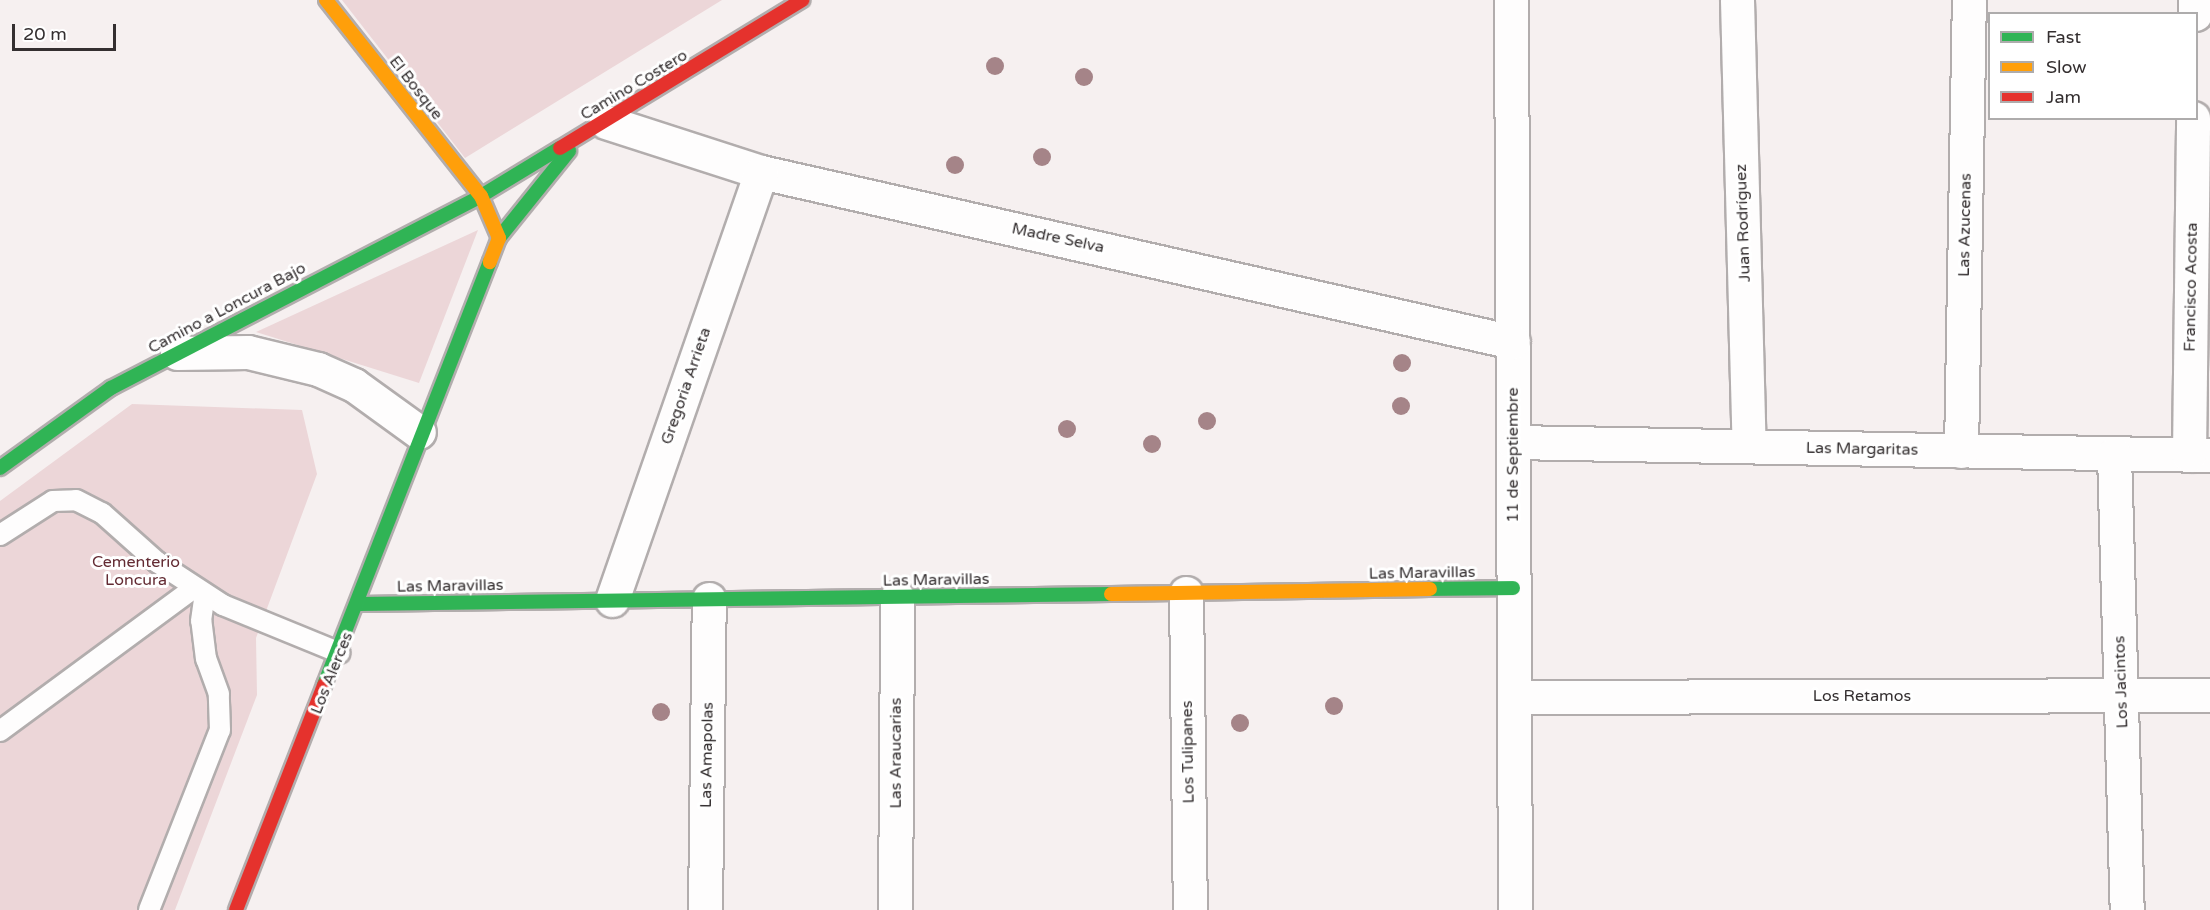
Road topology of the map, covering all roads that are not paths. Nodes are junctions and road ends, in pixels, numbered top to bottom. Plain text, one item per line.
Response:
1 (326, 0) edge
2 (802, 0) edge
3 (1512, 0) edge
4 (1737, 0) edge
5 (1969, 0) edge
6 (2193, 120) edge
7 (594, 129) junction
8 (761, 172) junction
9 (481, 196) junction
10 (499, 238) junction
11 (1513, 342) junction
12 (177, 353) junction
13 (419, 432) junction
14 (1513, 441) junction
15 (1749, 446) junction
16 (1961, 451) junction
17 (2114, 454) junction
18 (2200, 455) edge
19 (0, 468) edge
20 (0, 536) edge
21 (1514, 588) junction
22 (200, 591) junction
23 (1185, 593) junction
24 (897, 597) junction
25 (709, 599) junction
26 (612, 600) junction
27 (359, 604) junction
28 (340, 653) junction
29 (2210, 695) edge
30 (2121, 696) junction
31 (1514, 697) junction
32 (0, 731) edge
33 (149, 910) edge
34 (236, 910) edge
35 (705, 910) edge
36 (896, 910) edge
37 (1190, 910) edge
38 (1515, 910) edge
39 (2127, 910) edge

1 - 9 street, El Bosque
2 - 7 street, Camino Costero
3 - 11 street, 11 de Septiembre
4 - 15 street, Juan Rodríguez
5 - 16 street, Las Azucenas
6 - 18 street, Francisco Acosta
7 - 8 street, Madre Selva
7 - 9 street, Camino Costero
7 - 10 street, Los Alerces
8 - 11 street, Madre Selva
8 - 26 street, Gregoria Arrieta
9 - 10 street
9 - 12 street, Camino a Loncura Bajo
10 - 13 street, Los Alerces
11 - 14 street, 11 de Septiembre
12 - 13 street
12 - 19 street, Camino a Loncura Bajo
13 - 27 street, Los Alerces
14 - 15 street, Las Margaritas
14 - 21 street, 11 de Septiembre
15 - 16 street, Las Margaritas
16 - 17 street, Las Margaritas
17 - 18 street, Las Margaritas
17 - 30 street, Los Jacintos
20 - 22 lane
21 - 23 street, Las Maravillas
21 - 31 street, 11 de Septiembre
22 - 28 lane
22 - 32 lane
22 - 33 lane
23 - 24 street, Las Maravillas
23 - 37 street, Los Tulipanes
24 - 25 street, Las Maravillas
24 - 36 street, Las Araucarias
25 - 26 street, Las Maravillas
25 - 35 street, Las Amapolas
26 - 27 street, Las Maravillas
27 - 28 street, Los Alerces
28 - 34 street, Los Alerces
29 - 30 street, Los Retamos
30 - 31 street, Los Retamos
30 - 39 street, Los Jacintos
31 - 38 street, 11 de Septiembre

